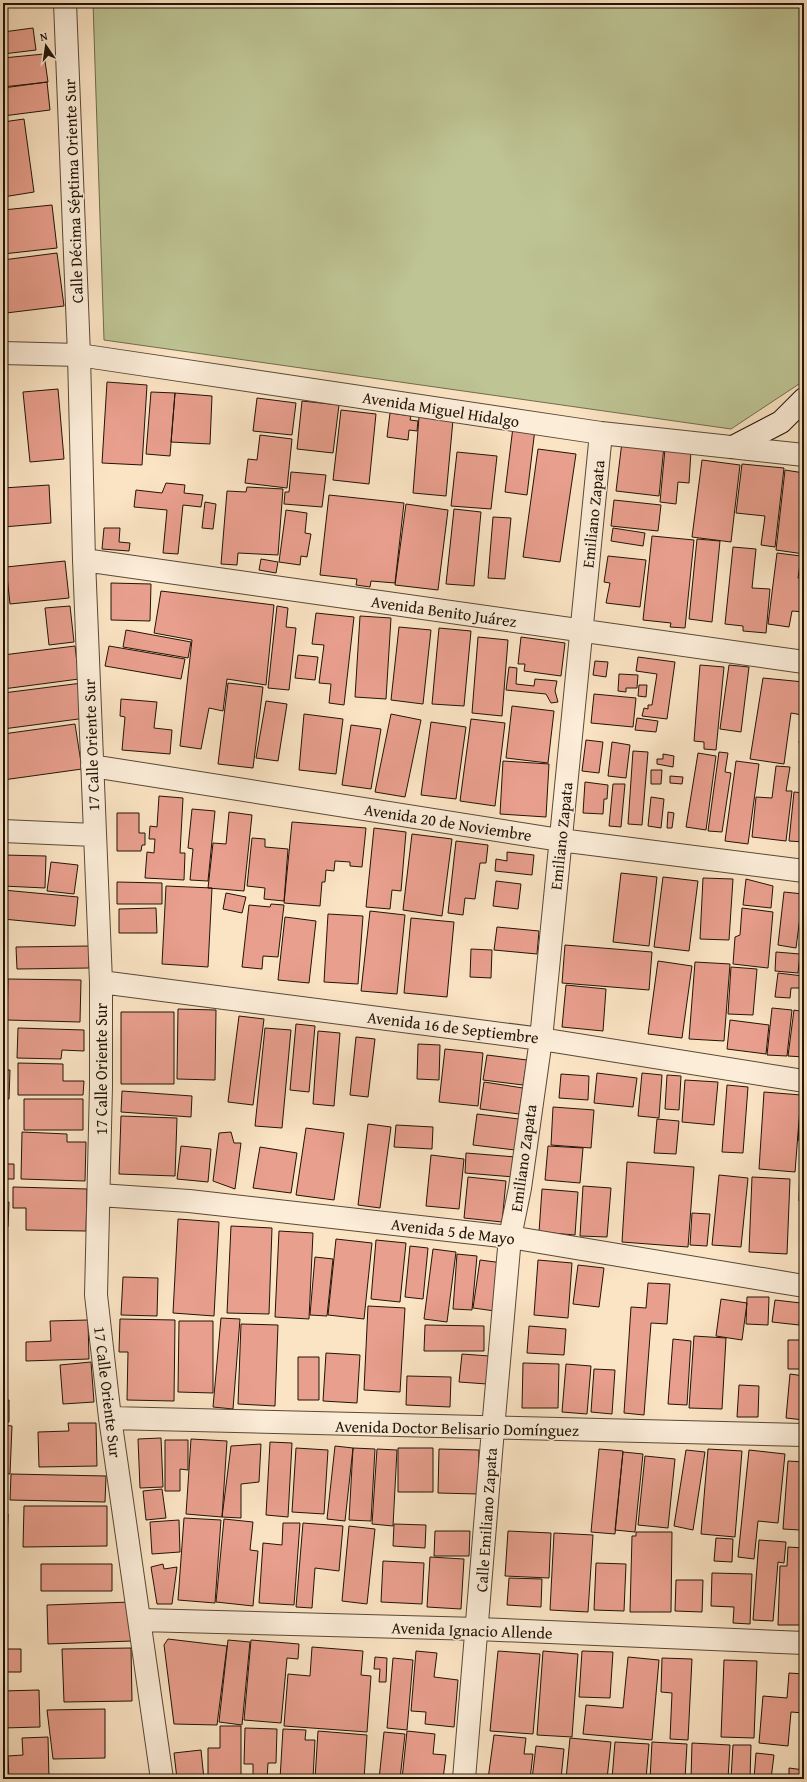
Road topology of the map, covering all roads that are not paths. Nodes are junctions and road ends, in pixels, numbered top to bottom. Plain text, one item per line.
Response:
1 (65, 3) edge
2 (3, 353) edge
3 (79, 355) junction
4 (804, 399) edge
5 (601, 433) junction
6 (733, 448) junction
7 (804, 455) edge
8 (84, 560) junction
9 (581, 630) junction
10 (804, 662) edge
11 (92, 766) junction
12 (3, 831) edge
13 (94, 835) junction
14 (560, 840) junction
15 (804, 871) edge
16 (101, 982) junction
17 (541, 1039) junction
18 (804, 1081) edge
19 (99, 1195) junction
20 (510, 1237) junction
21 (804, 1286) edge
22 (110, 1418) junction
23 (493, 1429) junction
24 (804, 1435) edge
25 (140, 1620) junction
26 (478, 1629) junction
27 (804, 1643) edge
28 (162, 1779) edge
29 (464, 1779) edge

1 - 3 street, Calle Décima Séptima Oriente Sur
2 - 3 street, Avenida Miguel Hidalgo
3 - 5 street, Avenida Miguel Hidalgo
3 - 8 street, 17 Calle Oriente Sur
4 - 6 street
5 - 6 street, Avenida Miguel Hidalgo
5 - 9 street, Emiliano Zapata
6 - 7 street, Avenida Miguel Hidalgo
8 - 9 street, Avenida Benito Juárez
8 - 11 street, 17 Calle Oriente Sur
9 - 10 street, Avenida Benito Juárez
9 - 14 street, Emiliano Zapata
11 - 13 street, 17 Calle Oriente Sur
11 - 14 street, Avenida 20 de Noviembre
12 - 13 street
13 - 16 street, 17 Calle Oriente Sur
14 - 15 street, Avenida 20 de Noviembre
14 - 17 street, Emiliano Zapata
16 - 17 street, Avenida 16 de Septiembre
16 - 19 street, 17 Calle Oriente Sur
17 - 18 street, Avenida 16 de Septiembre
17 - 20 street, Emiliano Zapata
19 - 20 street, Avenida 5 de Mayo
19 - 22 street, 17 Calle Oriente Sur
20 - 21 street, Avenida 5 de Mayo
20 - 23 street, Calle Emiliano Zapata
22 - 23 street, Avenida Doctor Belisario Domínguez
22 - 25 street, 17 Calle Oriente Sur
23 - 24 street, Avenida Doctor Belisario Domínguez
23 - 26 street, Calle Emiliano Zapata
25 - 26 street, Avenida Ignacio Allende
25 - 28 street, 17 Calle Oriente Sur
26 - 27 street, Avenida Ignacio Allende
26 - 29 street, Calle Emiliano Zapata

